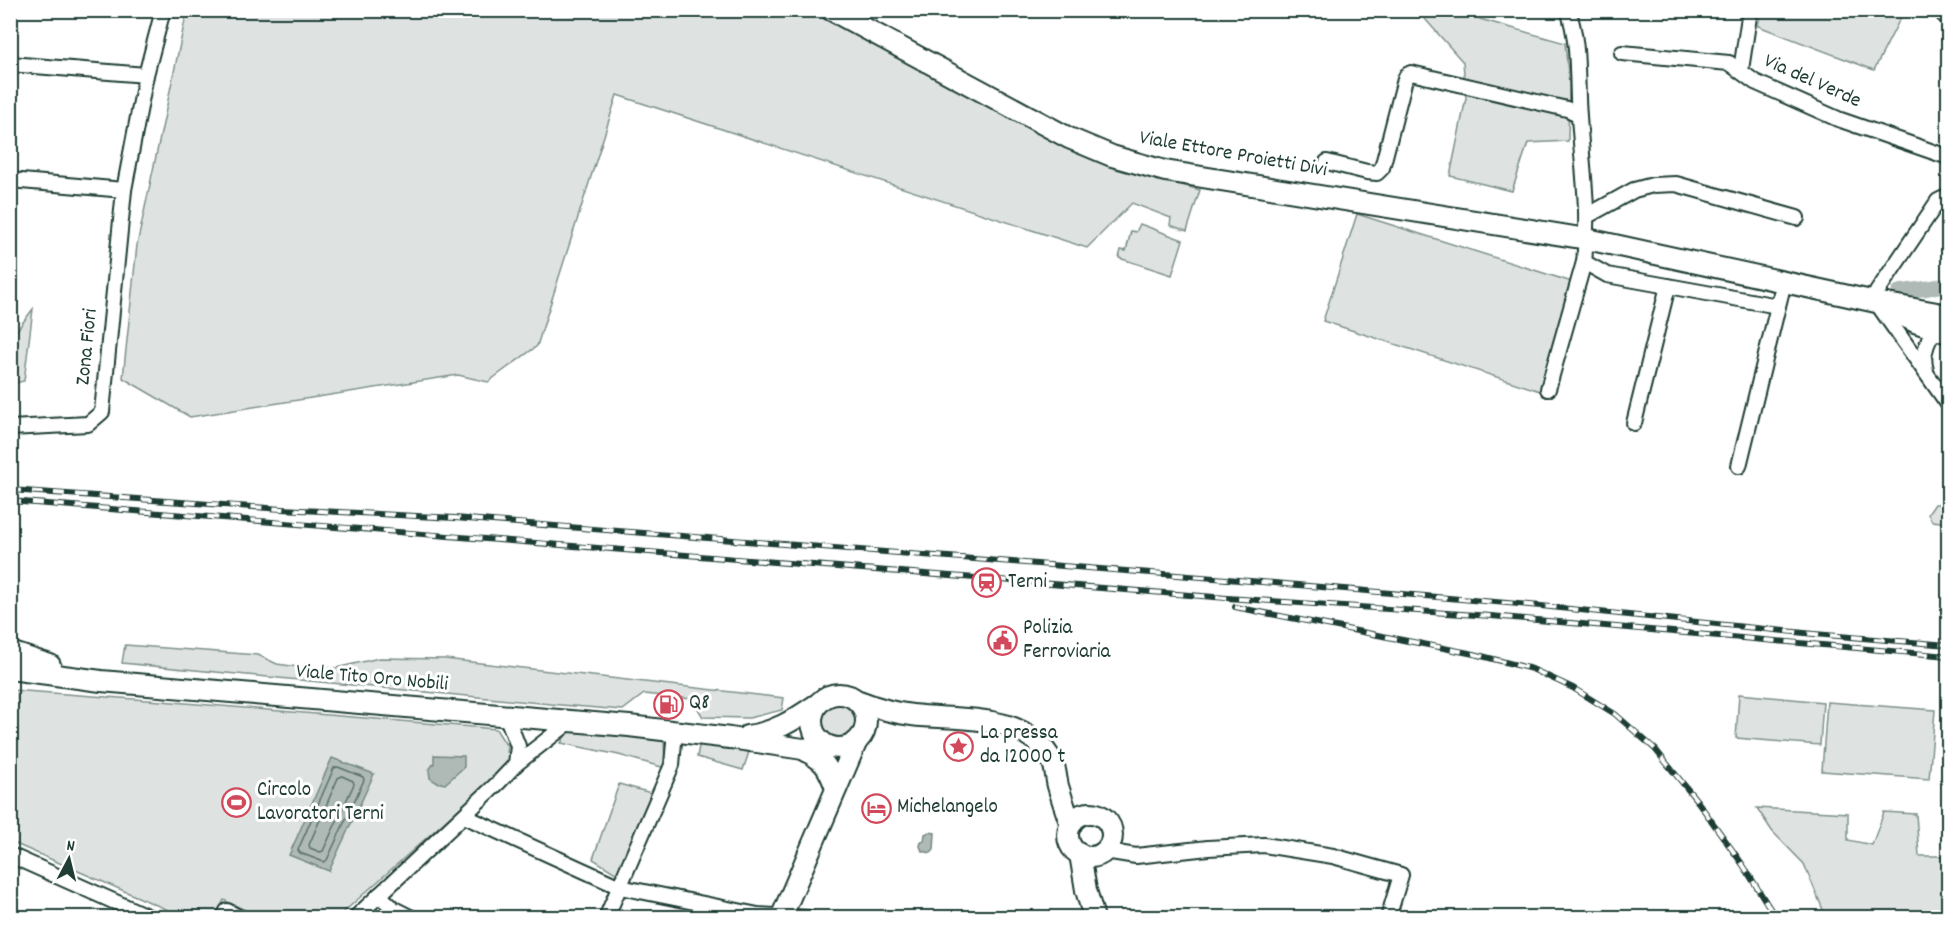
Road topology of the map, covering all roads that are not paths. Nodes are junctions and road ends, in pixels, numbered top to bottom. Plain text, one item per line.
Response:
1 (163, 10) edge
2 (831, 10) edge
3 (1568, 10) edge
4 (1750, 10) edge
5 (1940, 10) edge
6 (1948, 19) edge
7 (1622, 53) dead end
8 (10, 64) edge
9 (1741, 70) junction
10 (146, 75) junction
11 (1578, 114) junction
12 (1948, 157) edge
13 (1328, 162) dead end
14 (10, 180) edge
15 (124, 190) junction
16 (1948, 196) edge
17 (1587, 216) junction
18 (1797, 218) dead end
19 (1587, 239) junction
20 (1584, 262) junction
21 (1784, 282) junction
22 (1668, 286) junction
23 (1876, 302) junction
24 (1778, 306) junction
25 (1946, 325) edge
26 (1928, 375) junction
27 (1548, 389) dead end
28 (1948, 404) edge
29 (1634, 423) dead end
30 (10, 428) edge
31 (1739, 466) dead end
32 (10, 652) edge
33 (10, 669) edge
34 (10, 678) edge
35 (101, 681) junction
36 (859, 701) junction
37 (816, 705) junction
38 (506, 715) junction
39 (914, 716) junction
40 (571, 721) junction
41 (675, 731) junction
42 (730, 738) junction
43 (860, 738) junction
44 (828, 746) junction
45 (802, 749) junction
46 (516, 764) junction
47 (1058, 784) junction
48 (836, 788) junction
49 (1091, 813) junction
50 (464, 816) junction
51 (1071, 825) junction
52 (1094, 853) junction
53 (10, 855) edge
54 (620, 887) junction
55 (379, 895) junction
56 (781, 916) edge
57 (151, 918) edge
58 (224, 918) edge
59 (240, 918) edge
60 (355, 918) edge
61 (412, 918) edge
62 (606, 918) edge
63 (809, 918) edge
64 (1094, 918) edge
65 (1388, 918) edge

1 - 10 street, Zona Fiori
2 - 19 street, Viale Ettore Proietti Divi
3 - 11 street
4 - 9 street
5 - 6 street
7 - 9 street, Via del Verde
8 - 10 street
9 - 12 street, Via del Verde
10 - 15 street, Zona Fiori
11 - 13 street
11 - 17 street
14 - 15 street
15 - 30 street, Zona Fiori
16 - 23 street
17 - 18 street
17 - 19 street
19 - 20 street
19 - 21 street, Viale Ettore Proietti Divi
20 - 22 street
20 - 27 street
21 - 23 street, Viale Ettore Proietti Divi
21 - 24 street
22 - 24 street
22 - 29 street
23 - 25 street, Viale Ettore Proietti Divi
23 - 26 street
24 - 31 street
25 - 26 street
26 - 28 street
32 - 35 street
33 - 35 street, Viale Tito Oro Nobili
34 - 35 street
35 - 38 street, Viale Tito Oro Nobili
36 - 37 street
36 - 39 street
36 - 43 street
37 - 42 street, Viale Tito Oro Nobili
37 - 44 street
38 - 40 street, Viale Tito Oro Nobili
38 - 46 street
39 - 43 street
39 - 47 street
40 - 41 street, Viale Tito Oro Nobili
40 - 46 street
41 - 42 street, Viale Tito Oro Nobili
41 - 54 street
42 - 45 street, Viale Tito Oro Nobili
43 - 44 street
43 - 48 street
44 - 45 street, Viale Tito Oro Nobili
45 - 48 street
46 - 50 street
47 - 49 street
47 - 51 street
48 - 56 street
49 - 51 street
49 - 52 street
50 - 54 street
50 - 55 street
51 - 52 street
52 - 64 street
52 - 65 street
53 - 57 street
54 - 56 street
54 - 62 street
55 - 60 street
55 - 61 street
56 - 63 street
58 - 59 street

